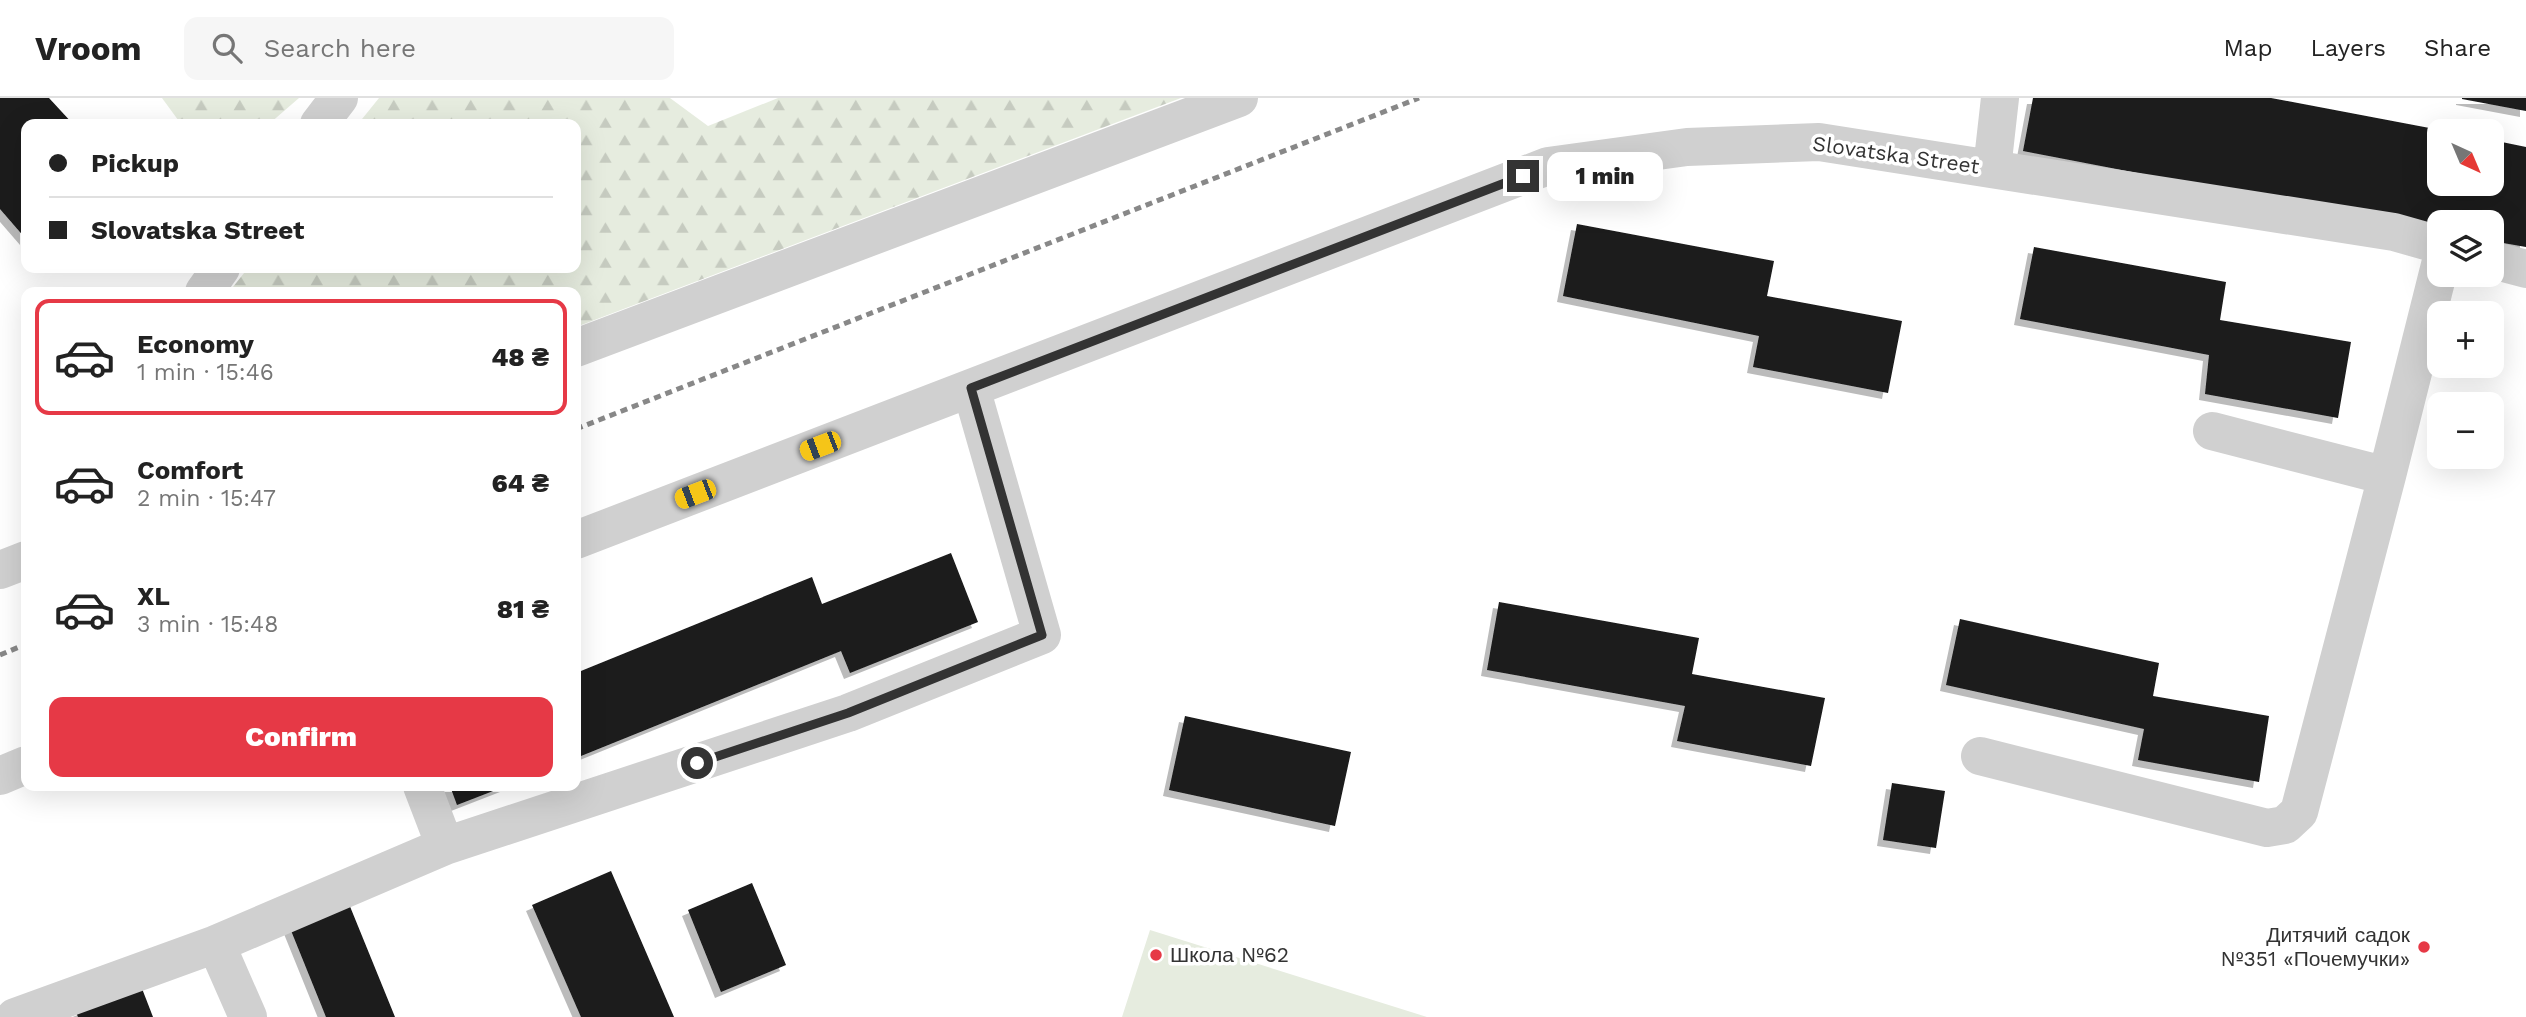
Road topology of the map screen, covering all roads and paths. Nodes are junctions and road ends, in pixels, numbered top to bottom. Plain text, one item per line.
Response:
1 (339, 98) edge
2 (1239, 98) edge
3 (2000, 98) edge
4 (323, 119) edge
5 (1992, 169) junction
6 (2427, 241) edge
7 (2504, 263) edge
8 (2526, 269) edge
9 (2434, 287) edge
10 (581, 346) edge
11 (971, 388) junction
12 (2212, 431) dead end
13 (2387, 476) junction
14 (581, 538) edge
15 (1980, 756) dead end
16 (21, 767) edge
17 (0, 776) edge
18 (424, 791) edge
19 (445, 846) junction
20 (216, 944) junction
21 (15, 1017) edge
22 (248, 1017) edge

1 - 4 street
2 - 10 street
3 - 5 street
5 - 6 street, Slovatska Street
5 - 11 street, Slovatska Street
7 - 8 street
9 - 13 street
11 - 14 street, Slovatska Street
11 - 19 street
12 - 13 street
13 - 15 street
16 - 17 street
18 - 19 street
19 - 20 street
20 - 21 street
20 - 22 street

